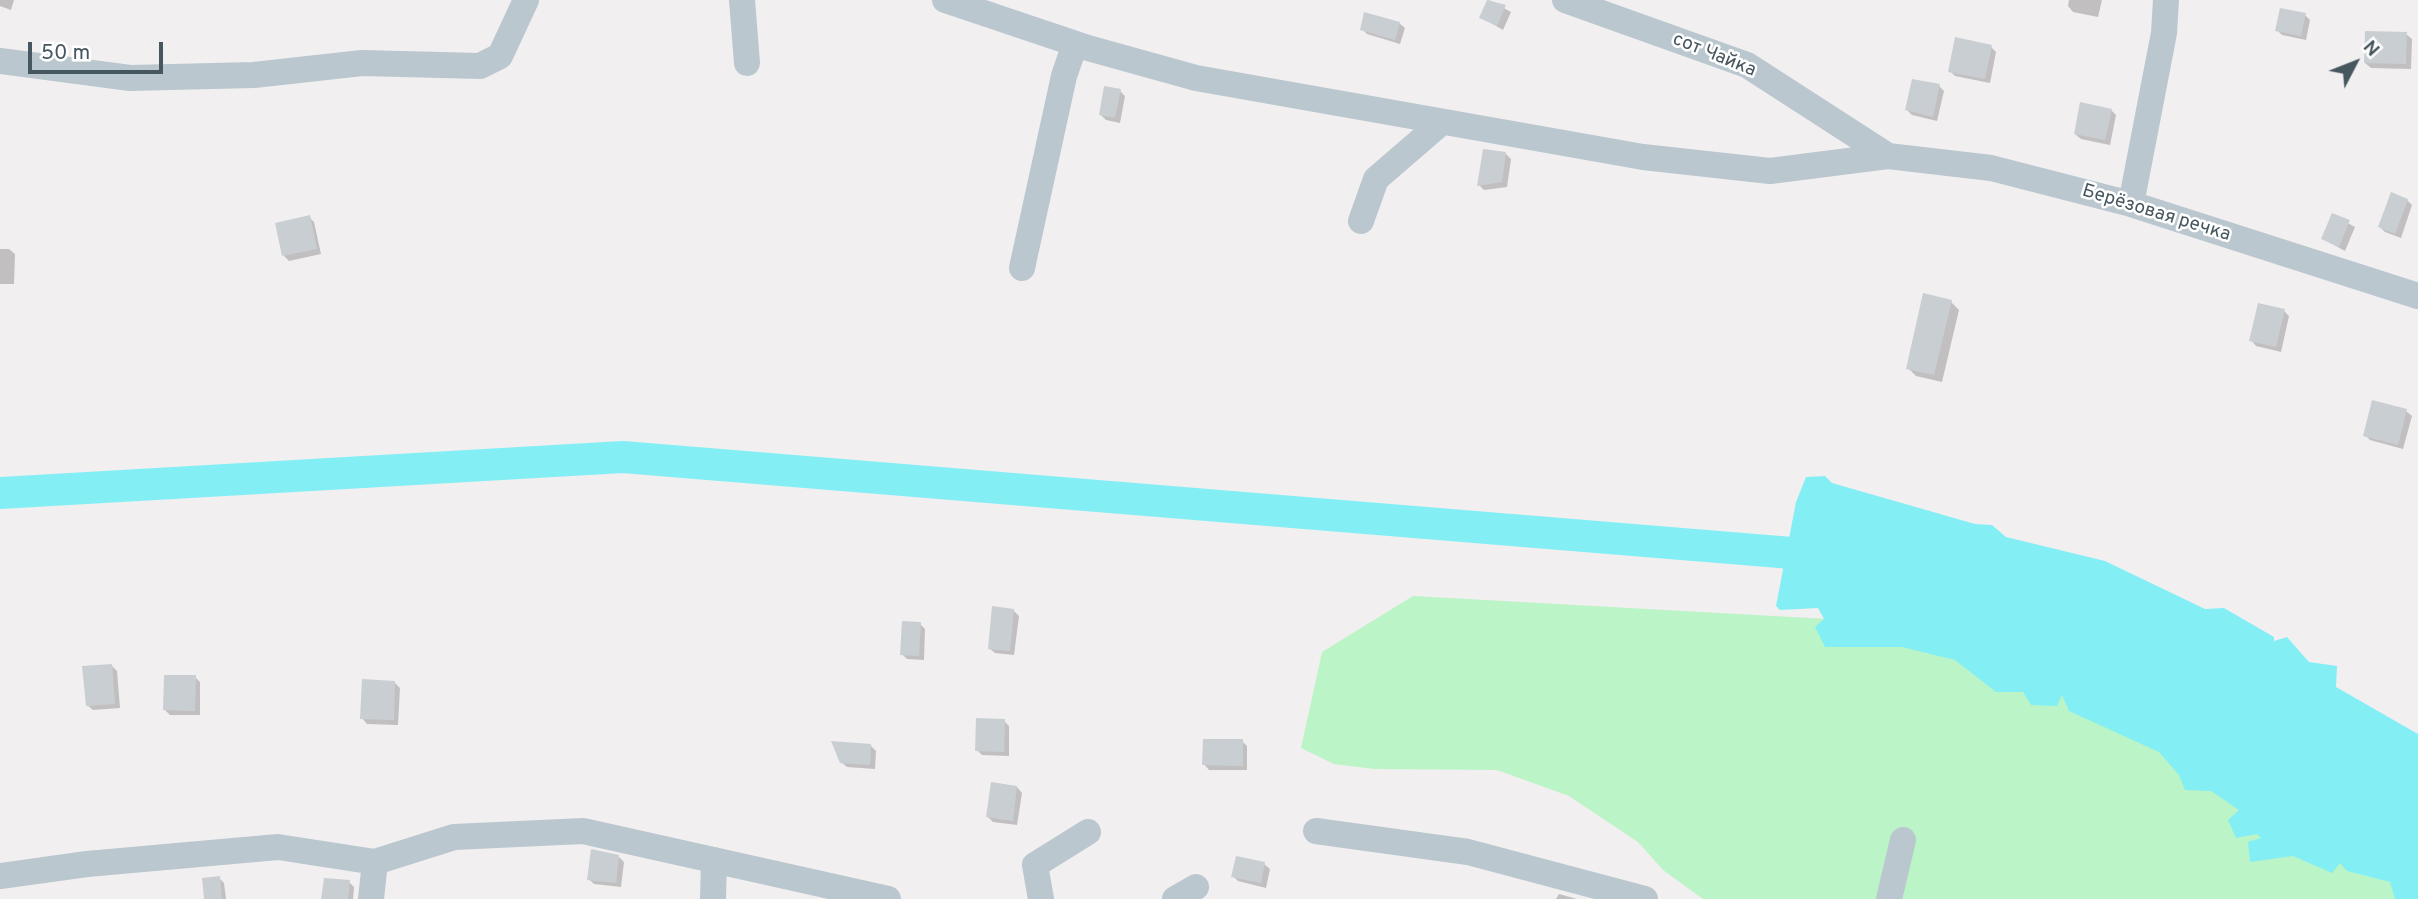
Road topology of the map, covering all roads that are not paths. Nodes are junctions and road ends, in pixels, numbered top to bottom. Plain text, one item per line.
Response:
1 (526, 0) edge
2 (742, 0) edge
3 (945, 0) edge
4 (1565, 0) edge
5 (2166, 0) edge
6 (1075, 44) junction
7 (0, 61) edge
8 (747, 63) dead end
9 (1442, 122) junction
10 (1888, 156) junction
11 (2131, 204) junction
12 (1361, 221) dead end
13 (1022, 268) dead end
14 (2418, 296) edge
15 (1315, 831) dead end
16 (1088, 832) dead end
17 (1903, 840) dead end
18 (714, 860) junction
19 (375, 862) junction
20 (0, 876) edge
21 (371, 899) edge
22 (713, 899) edge
23 (888, 899) edge
24 (1041, 899) edge
25 (1645, 899) edge
26 (1889, 899) edge

1 - 7 street
2 - 8 street
3 - 6 street
4 - 10 street, сот Чайка
5 - 11 street
6 - 9 street
6 - 13 street
9 - 10 street
9 - 12 street
10 - 11 street, Берёзовая речка
11 - 14 street, Берёзовая речка
15 - 25 street
16 - 24 street
17 - 26 street
18 - 19 street
18 - 22 street
18 - 23 street
19 - 20 street
19 - 21 street

